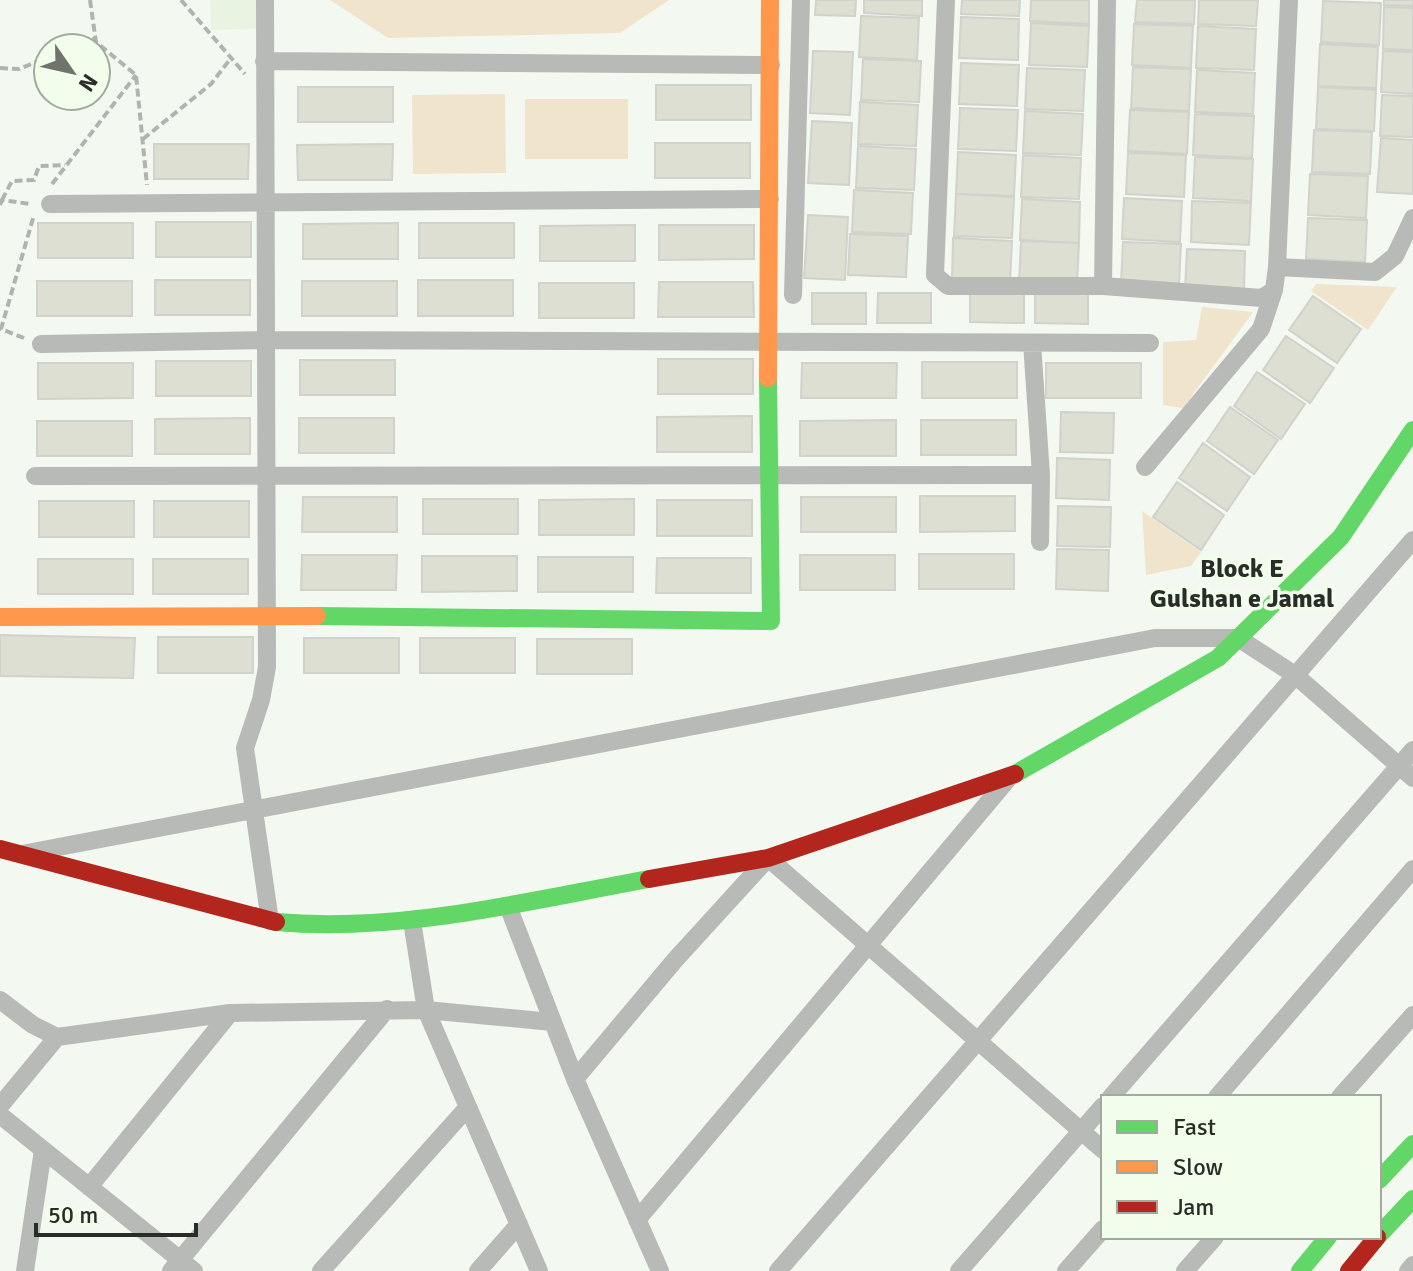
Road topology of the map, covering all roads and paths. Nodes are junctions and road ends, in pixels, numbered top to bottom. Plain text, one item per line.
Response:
1 (90, 0) edge
2 (181, 0) edge
3 (265, 0) edge
4 (770, 0) edge
5 (801, 0) edge
6 (946, 0) edge
7 (1107, 0) edge
8 (1289, 0) edge
9 (95, 32) edge
10 (112, 55) edge
11 (231, 58) junction
12 (264, 61) junction
13 (32, 64) edge
14 (771, 65) junction
15 (0, 68) edge
16 (264, 97) junction
17 (143, 139) junction
18 (65, 165) dead end
19 (770, 199) junction
20 (264, 200) junction
21 (1, 202) edge
22 (149, 202) junction
23 (50, 204) joint
24 (1413, 218) edge
25 (1277, 267) junction
26 (1103, 286) junction
27 (1274, 290) junction
28 (793, 295) dead end
29 (265, 340) junction
30 (769, 342) junction
31 (1032, 343) junction
32 (1150, 343) dead end
33 (41, 344) dead end
34 (1413, 430) edge
35 (1145, 467) dead end
36 (1041, 475) junction
37 (35, 476) dead end
38 (768, 477) junction
39 (266, 478) junction
40 (1413, 540) edge
41 (1040, 542) dead end
42 (266, 615) junction
43 (0, 617) edge
44 (1238, 638) junction
45 (1295, 675) junction
46 (1413, 750) edge
47 (1406, 772) edge
48 (1008, 778) junction
49 (251, 810) junction
50 (8, 852) edge
51 (768, 858) junction
52 (1413, 869) edge
53 (508, 906) junction
54 (270, 921) junction
55 (412, 921) junction
56 (867, 944) junction
57 (0, 1000) edge
58 (387, 1009) junction
59 (426, 1010) junction
60 (230, 1013) junction
61 (1413, 1015) edge
62 (552, 1022) junction
63 (57, 1037) junction
64 (978, 1041) junction
65 (575, 1079) junction
66 (1113, 1095) edge
67 (1219, 1095) edge
68 (1342, 1095) edge
69 (0, 1106) edge
70 (468, 1107) junction
71 (1101, 1108) edge
72 (0, 1115) edge
73 (1081, 1131) junction
74 (1413, 1144) edge
75 (1101, 1148) edge
76 (43, 1150) junction
77 (1381, 1178) edge
78 (89, 1187) junction
79 (1413, 1199) edge
80 (637, 1220) junction
81 (519, 1224) junction
82 (1101, 1231) edge
83 (1381, 1233) edge
84 (1209, 1239) edge
85 (1326, 1239) edge
86 (1376, 1239) edge
87 (1413, 1265) edge
88 (182, 1268) edge
89 (25, 1271) edge
90 (321, 1271) edge
91 (478, 1271) edge
92 (539, 1271) edge
93 (660, 1271) edge
94 (778, 1271) edge
95 (959, 1271) edge
96 (1066, 1271) edge
97 (1185, 1271) edge
98 (1300, 1271) edge
99 (1349, 1271) edge
100 (1408, 1271) edge

1 - 9 path
2 - 11 path
3 - 12 street
4 - 14 street
5 - 28 street
6 - 26 street
7 - 26 street
8 - 25 street
10 - 17 path
11 - 16 path
11 - 17 path
12 - 14 street
12 - 16 street
13 - 15 path
14 - 19 street
16 - 20 street
17 - 22 path
18 - 21 path
19 - 20 street
19 - 30 street
20 - 22 street
20 - 29 street
21 - 23 path
22 - 23 street
24 - 25 street
25 - 27 street
26 - 27 street
27 - 35 street
29 - 30 street
29 - 33 street
29 - 39 street
30 - 31 street
30 - 38 street
31 - 32 street
31 - 36 street
34 - 44 street
36 - 38 street
36 - 41 street
37 - 39 street
38 - 39 street
38 - 42 street
39 - 42 street
40 - 45 street
42 - 43 street
42 - 49 street
44 - 45 street
44 - 48 street
44 - 49 street
45 - 47 street
45 - 64 street
46 - 47 street
47 - 66 street
48 - 51 street
48 - 56 street
49 - 50 street
49 - 54 street
50 - 54 street
51 - 53 street
51 - 56 street
51 - 65 street
52 - 67 street
53 - 55 street
53 - 62 street
54 - 55 street
55 - 59 street
56 - 64 street
56 - 80 street
57 - 63 street
58 - 59 street
58 - 60 street
58 - 88 street
59 - 62 street
59 - 70 street
60 - 63 street
60 - 78 street
61 - 68 street
62 - 65 street
63 - 69 street
64 - 73 street
64 - 94 street
65 - 80 street
70 - 81 street
70 - 90 street
71 - 73 street
72 - 76 street
73 - 75 street
73 - 95 street
74 - 77 street
76 - 78 street
76 - 89 street
78 - 88 street
79 - 83 street
80 - 93 street
81 - 91 street
81 - 92 street
82 - 96 street
84 - 97 street
85 - 98 street
86 - 99 street
87 - 100 street

